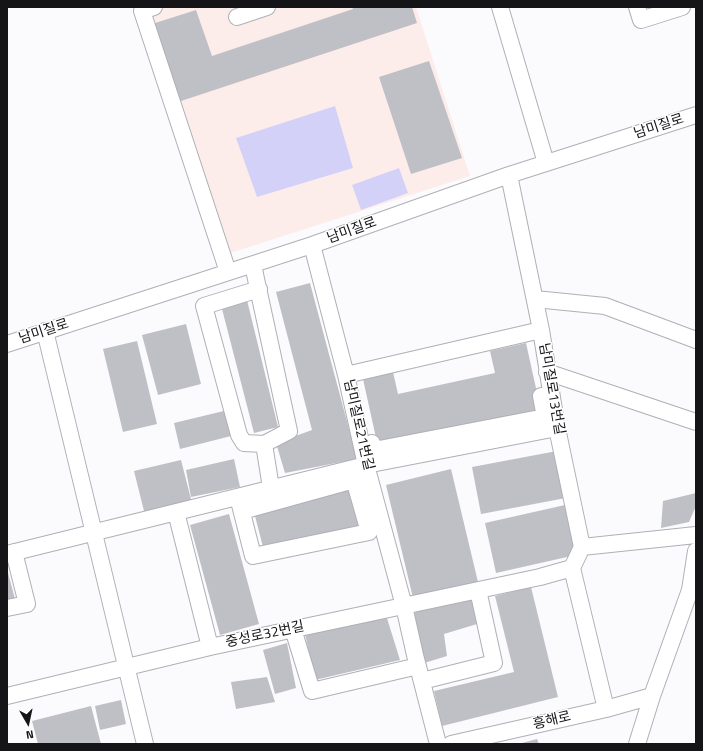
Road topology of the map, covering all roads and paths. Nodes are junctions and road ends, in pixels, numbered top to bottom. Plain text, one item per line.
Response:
1 (154, 7) edge
2 (267, 7) edge
3 (500, 7) edge
4 (637, 7) edge
5 (682, 7) edge
6 (237, 17) dead end
7 (696, 114) edge
8 (546, 163) junction
9 (509, 175) junction
10 (312, 245) junction
11 (253, 265) junction
12 (228, 272) junction
13 (259, 289) junction
14 (535, 300) junction
15 (45, 331) junction
16 (535, 331) junction
17 (696, 340) edge
18 (7, 344) edge
19 (547, 372) junction
20 (351, 374) junction
21 (696, 422) edge
22 (556, 428) junction
23 (264, 444) junction
24 (367, 445) junction
25 (357, 471) junction
26 (271, 488) junction
27 (240, 504) junction
28 (176, 512) junction
29 (94, 532) junction
30 (696, 535) edge
31 (582, 547) junction
32 (696, 551) edge
33 (11, 553) edge
34 (572, 568) junction
35 (478, 590) junction
36 (404, 606) junction
37 (7, 608) edge
38 (293, 629) junction
39 (210, 647) junction
40 (126, 668) junction
41 (420, 674) junction
42 (7, 696) edge
43 (652, 696) junction
44 (606, 709) junction
45 (145, 744) edge
46 (438, 744) edge
47 (451, 744) edge
48 (637, 744) edge

1 - 12 street
2 - 6 street
3 - 8 street
4 - 5 street
7 - 8 street, 남미질로
8 - 9 street, 남미질로
9 - 10 street, 남미질로
9 - 14 street, 남미질로13번길
10 - 11 street, 남미질로
10 - 20 street, 남미질로21번길
11 - 12 street, 남미질로
11 - 13 street
12 - 15 street, 남미질로
13 - 23 street
13 - 23 street
14 - 16 street, 남미질로13번길
14 - 17 street
15 - 18 street, 남미질로
15 - 29 street
16 - 19 street, 남미질로13번길
16 - 20 street
16 - 24 street
19 - 21 street
19 - 22 street, 남미질로13번길
20 - 24 street, 남미질로21번길
22 - 25 street
22 - 31 street, 남미질로13번길
23 - 26 street
24 - 25 street, 남미질로21번길
25 - 26 street
25 - 27 street
25 - 27 street
25 - 36 street, 남미질로21번길
26 - 27 street
27 - 28 street
28 - 29 street
28 - 39 street
29 - 33 street
29 - 40 street
30 - 31 street
31 - 34 street
32 - 43 street
33 - 37 street
34 - 35 street
34 - 44 street
35 - 36 street
35 - 41 street
36 - 38 street, 중성로32번길
36 - 41 street, 남미질로21번길
38 - 39 street, 중성로32번길
38 - 41 street
39 - 40 street, 중성로32번길
40 - 42 street, 중성로32번길
40 - 45 street
41 - 46 street, 남미질로21번길
43 - 44 street, 흥해로
43 - 48 street
44 - 47 street, 흥해로

